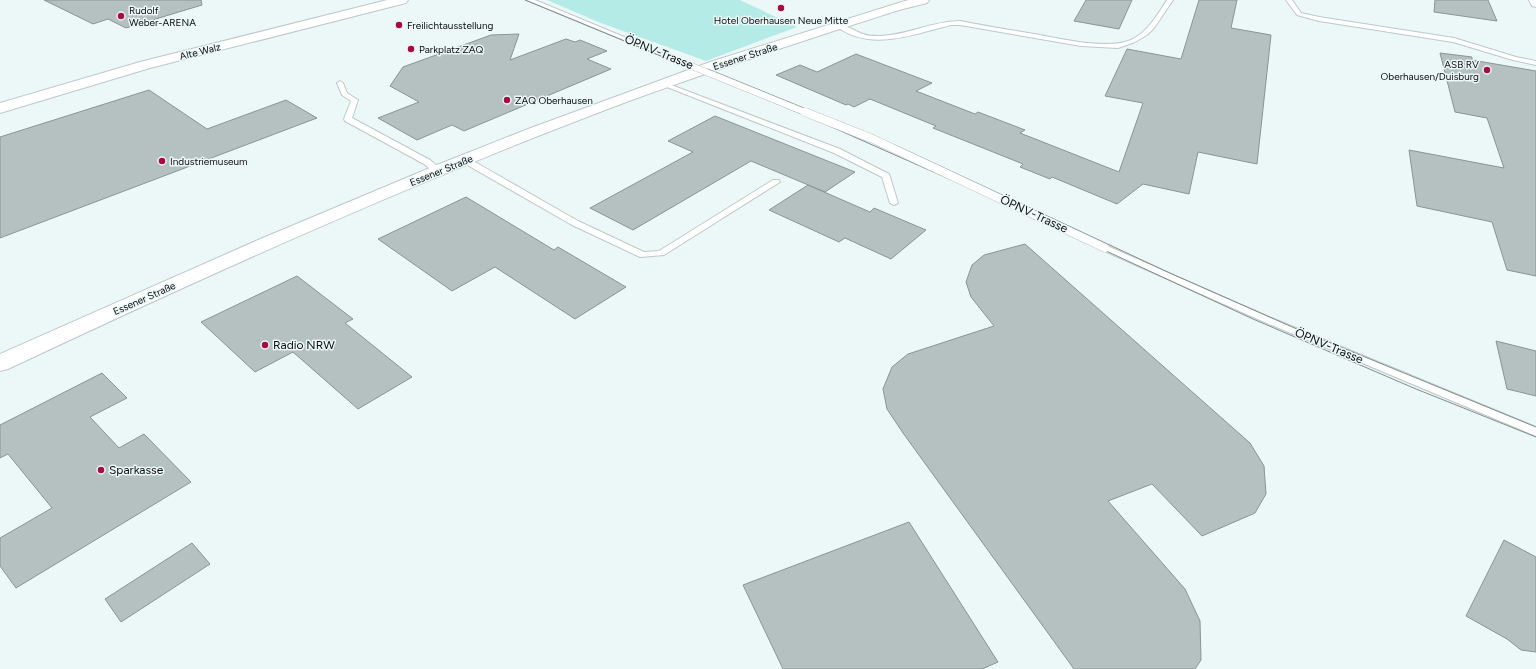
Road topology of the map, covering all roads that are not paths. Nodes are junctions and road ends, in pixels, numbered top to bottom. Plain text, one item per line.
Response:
1 (368, 0) edge
2 (402, 0) edge
3 (530, 0) edge
4 (922, 0) edge
5 (1170, 0) edge
6 (1289, 0) edge
7 (1534, 0) edge
8 (902, 4) edge
9 (1536, 4) edge
10 (838, 25) junction
11 (1536, 63) edge
12 (340, 84) dead end
13 (664, 84) junction
14 (0, 97) edge
15 (0, 108) edge
16 (465, 160) junction
17 (438, 171) junction
18 (776, 182) dead end
19 (894, 203) dead end
20 (0, 363) edge
21 (1536, 432) edge

1 - 14 main road, Alte Walz
2 - 15 main road, Alte Walz
3 - 21 lane, ÖPNV-Trasse, bridge
4 - 8 main road, Essener Straße
5 - 10 lane
6 - 11 lane
7 - 9 street
8 - 10 main road, Essener Straße
10 - 13 main road, Essener Straße
12 - 17 lane
13 - 16 main road, Essener Straße
13 - 19 lane
16 - 17 main road, Essener Straße
16 - 18 lane
17 - 20 main road, Essener Straße

